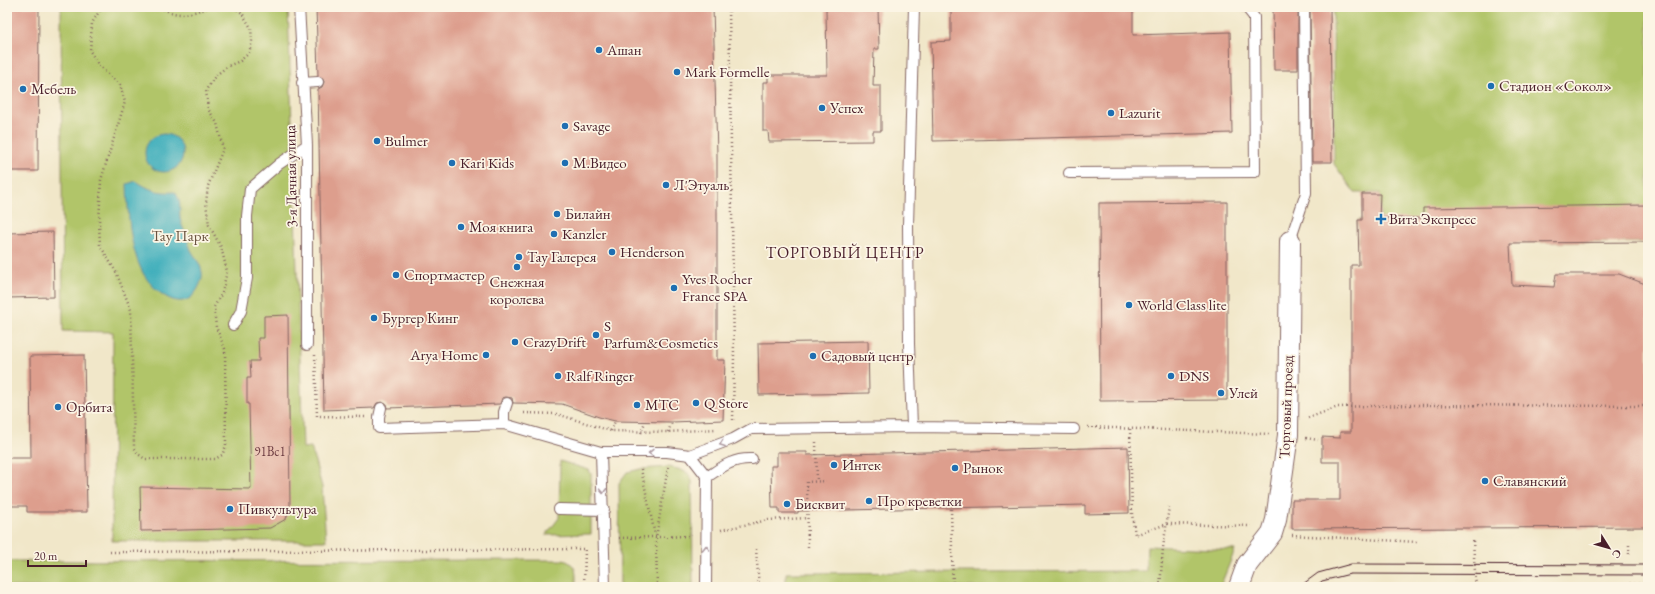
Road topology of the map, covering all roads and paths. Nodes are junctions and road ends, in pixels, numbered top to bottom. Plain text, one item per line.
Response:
1 (102, 7) edge
2 (160, 7) edge
3 (210, 7) edge
4 (232, 7) edge
5 (299, 7) edge
6 (729, 7) edge
7 (914, 7) edge
8 (1246, 7) edge
9 (1304, 7) edge
10 (318, 82) dead end
11 (302, 83) junction
12 (306, 145) junction
13 (1069, 173) dead end
14 (1290, 241) joint
15 (233, 325) dead end
16 (308, 345) dead end
17 (507, 403) dead end
18 (1648, 406) edge
19 (381, 408) dead end
20 (1305, 419) dead end
21 (615, 421) dead end
22 (645, 422) dead end
23 (672, 422) dead end
24 (504, 424) junction
25 (912, 427) junction
26 (1086, 427) dead end
27 (816, 428) junction
28 (1074, 429) dead end
29 (1130, 429) junction
30 (611, 431) dead end
31 (668, 432) dead end
32 (641, 433) dead end
33 (1253, 434) dead end
34 (734, 439) junction
35 (601, 452) junction
36 (690, 455) junction
37 (752, 459) dead end
38 (668, 467) dead end
39 (641, 469) dead end
40 (707, 477) junction
41 (826, 481) dead end
42 (816, 482) junction
43 (1169, 507) dead end
44 (559, 509) dead end
45 (951, 509) dead end
46 (604, 510) junction
47 (808, 518) junction
48 (1167, 524) junction
49 (1251, 526) dead end
50 (720, 530) dead end
51 (1292, 535) dead end
52 (692, 536) dead end
53 (619, 538) dead end
54 (656, 538) junction
55 (1472, 541) dead end
56 (1417, 542) dead end
57 (1629, 542) dead end
58 (808, 547) dead end
59 (756, 549) dead end
60 (110, 552) dead end
61 (1629, 554) dead end
62 (1648, 584) edge
63 (584, 587) edge
64 (605, 587) edge
65 (657, 587) edge
66 (706, 587) edge
67 (759, 587) edge
68 (953, 587) edge
69 (1160, 587) edge
70 (1239, 587) edge
71 (1476, 587) edge
72 (1629, 587) edge

1 - 4 path
2 - 3 path
5 - 11 lane, 3-я Дачная улица
6 - 34 path
7 - 25 lane
8 - 13 lane
9 - 14 lane
10 - 11 lane
11 - 12 lane, 3-я Дачная улица
12 - 15 lane
12 - 16 lane, 3-я Дачная улица
14 - 70 street, Торговый проезд
17 - 24 lane
18 - 20 path
19 - 24 lane
21 - 30 path
22 - 32 path
23 - 31 path
24 - 35 lane
25 - 27 lane
25 - 28 lane
26 - 29 path
27 - 34 lane
27 - 42 path
29 - 33 path
29 - 48 path
34 -> 36 lane
36 -> 35 lane
35 -> 46 lane
36 - 40 lane
37 - 40 lane
38 - 54 path
39 - 54 path
66 -> 40 lane
41 - 42 path
42 - 47 path
43 - 48 path
44 - 46 lane
45 - 68 path
46 - 64 lane
47 - 50 path
47 - 58 path
48 - 49 path
48 - 69 path
51 - 56 path
52 - 54 path
53 - 54 path
54 - 65 path
55 - 71 path
57 - 61 path
59 - 67 path
60 - 63 path
62 - 72 path

